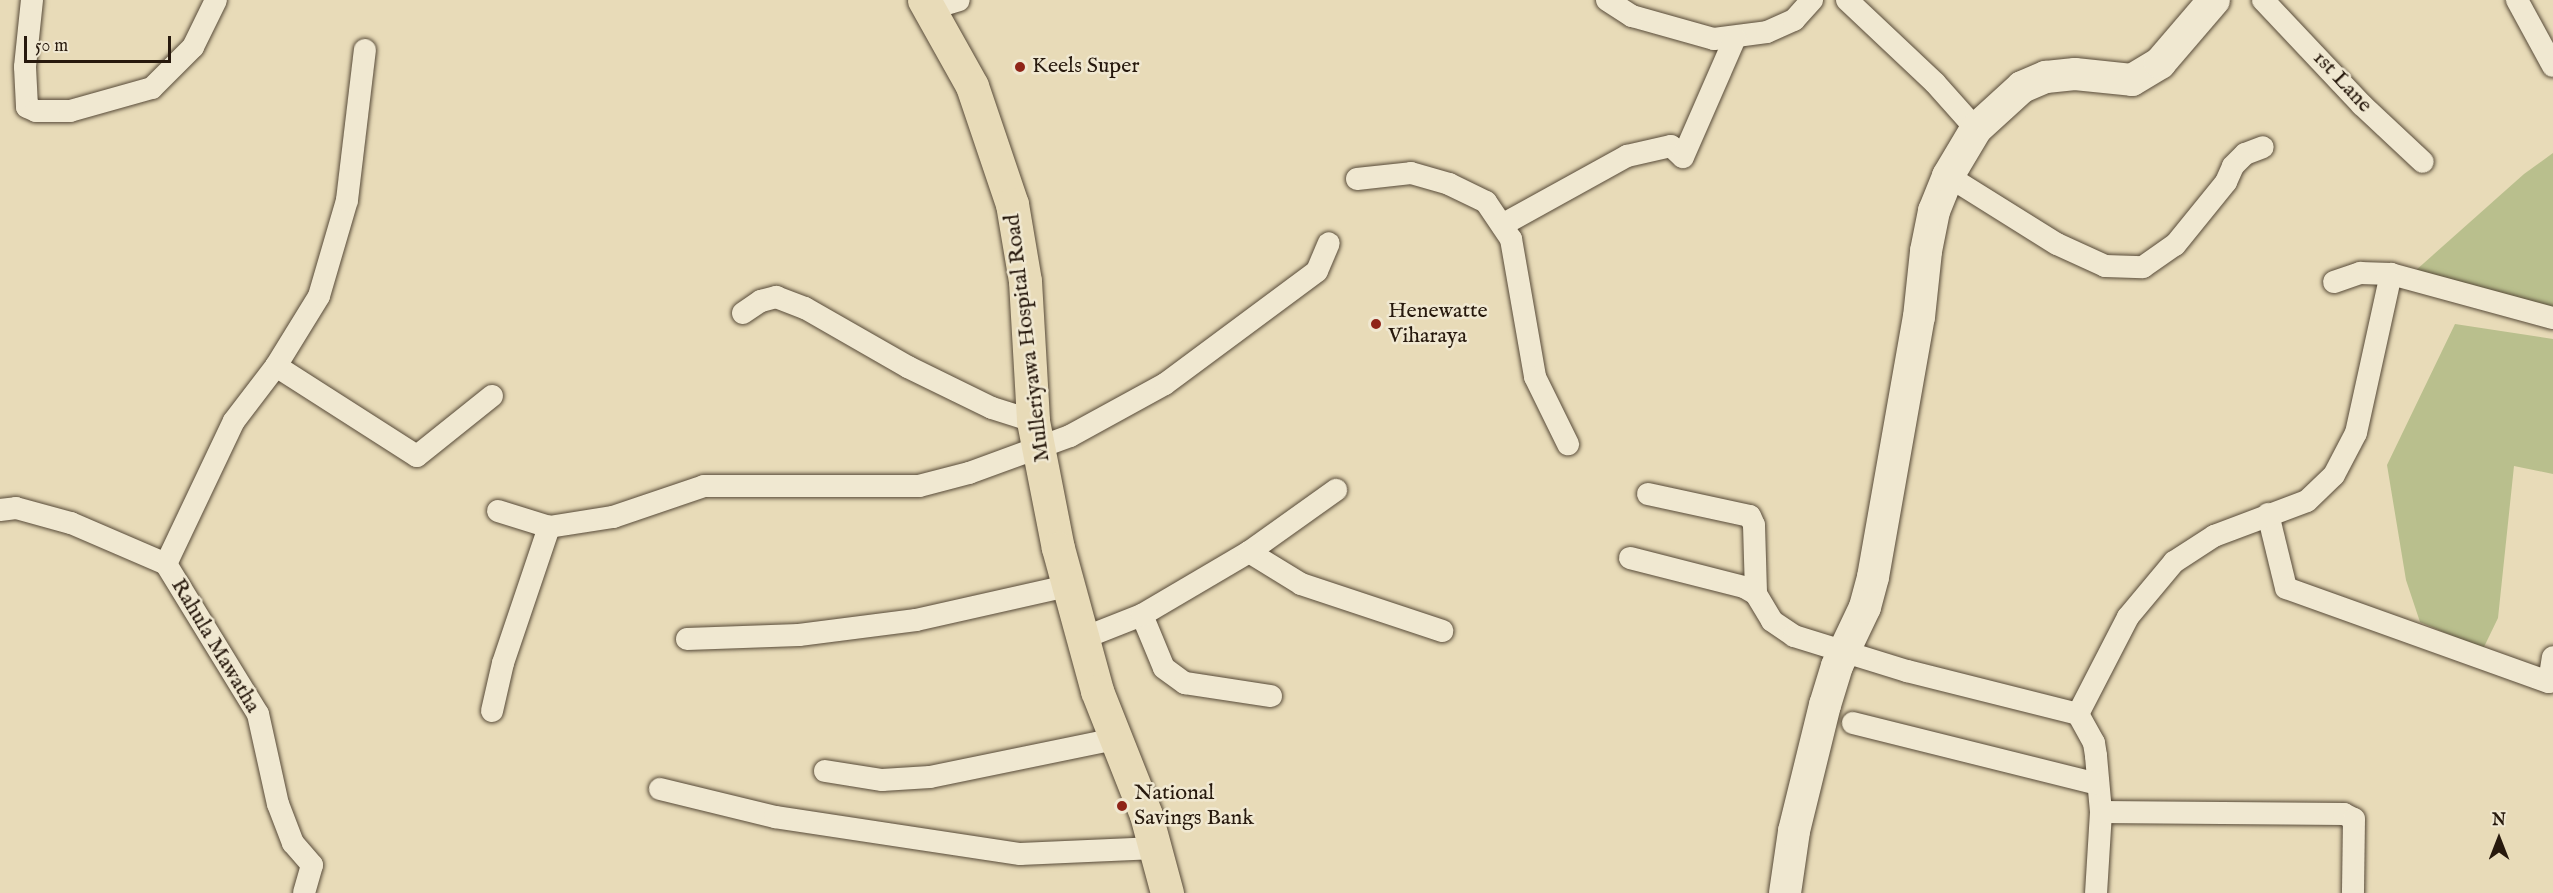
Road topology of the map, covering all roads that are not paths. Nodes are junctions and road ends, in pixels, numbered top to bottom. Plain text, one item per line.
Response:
1 (32, 0) edge
2 (216, 0) edge
3 (1607, 0) edge
4 (1812, 0) edge
5 (1847, 0) edge
6 (2214, 0) edge
7 (2263, 0) edge
8 (2517, 0) edge
9 (938, 3) edge
10 (1735, 38) junction
11 (365, 50) dead end
12 (2553, 66) edge
13 (1976, 129) junction
14 (2263, 147) dead end
15 (2423, 162) dead end
16 (1948, 176) junction
17 (1357, 179) dead end
18 (1502, 225) junction
19 (1329, 243) dead end
20 (2391, 274) junction
21 (2334, 282) dead end
22 (743, 313) dead end
23 (2553, 318) edge
24 (276, 366) junction
25 (492, 396) dead end
26 (1036, 435) junction
27 (1568, 444) dead end
28 (1336, 490) dead end
29 (1648, 494) dead end
30 (0, 510) edge
31 (498, 511) dead end
32 (2268, 514) junction
33 (549, 527) junction
34 (1249, 552) junction
35 (1630, 558) dead end
36 (166, 564) junction
37 (1067, 586) junction
38 (1756, 594) junction
39 (1142, 615) junction
40 (1442, 631) dead end
41 (687, 639) dead end
42 (1081, 639) junction
43 (1844, 651) junction
44 (2553, 657) edge
45 (2551, 691) edge
46 (1271, 696) dead end
47 (492, 711) dead end
48 (2078, 714) junction
49 (1853, 723) dead end
50 (1115, 739) junction
51 (825, 771) dead end
52 (2097, 784) junction
53 (660, 789) dead end
54 (2101, 812) junction
55 (1155, 848) junction
56 (304, 893) edge
57 (1167, 893) edge
58 (1785, 893) edge
59 (2097, 893) edge
60 (2353, 893) edge

1 - 2 street
3 - 10 street
4 - 10 street
5 - 13 street
6 - 13 street
7 - 15 street, 1st Lane
8 - 12 street
9 - 26 main road, Mulleriyawa Hospital Road
10 - 18 street
11 - 24 street
13 - 16 street
14 - 16 street
16 - 43 street
17 - 18 street
18 - 27 street
19 - 26 street
20 - 21 street
20 - 23 street
20 - 32 street
22 - 26 street
24 - 25 street
24 - 36 street
26 - 33 street
26 - 37 main road, Mulleriyawa Hospital Road
28 - 34 street
29 - 38 street
30 - 36 street, Rahula Mawatha
31 - 33 street
32 - 45 street
32 - 48 street
33 - 47 street
34 - 39 street
34 - 40 street
35 - 38 street
36 - 56 street, Rahula Mawatha
37 - 41 street
37 - 42 main road, Mulleriyawa Hospital Road
38 - 43 street
39 - 42 street
39 - 46 street
42 - 50 main road, Mulleriyawa Hospital Road
43 - 48 street
43 - 58 street
44 - 45 street
48 - 52 street
49 - 52 street
50 - 51 street
50 - 55 main road, Mulleriyawa Hospital Road
52 - 54 street
53 - 55 street
54 - 59 street
54 - 60 street
55 - 57 main road, Mulleriyawa Hospital Road

